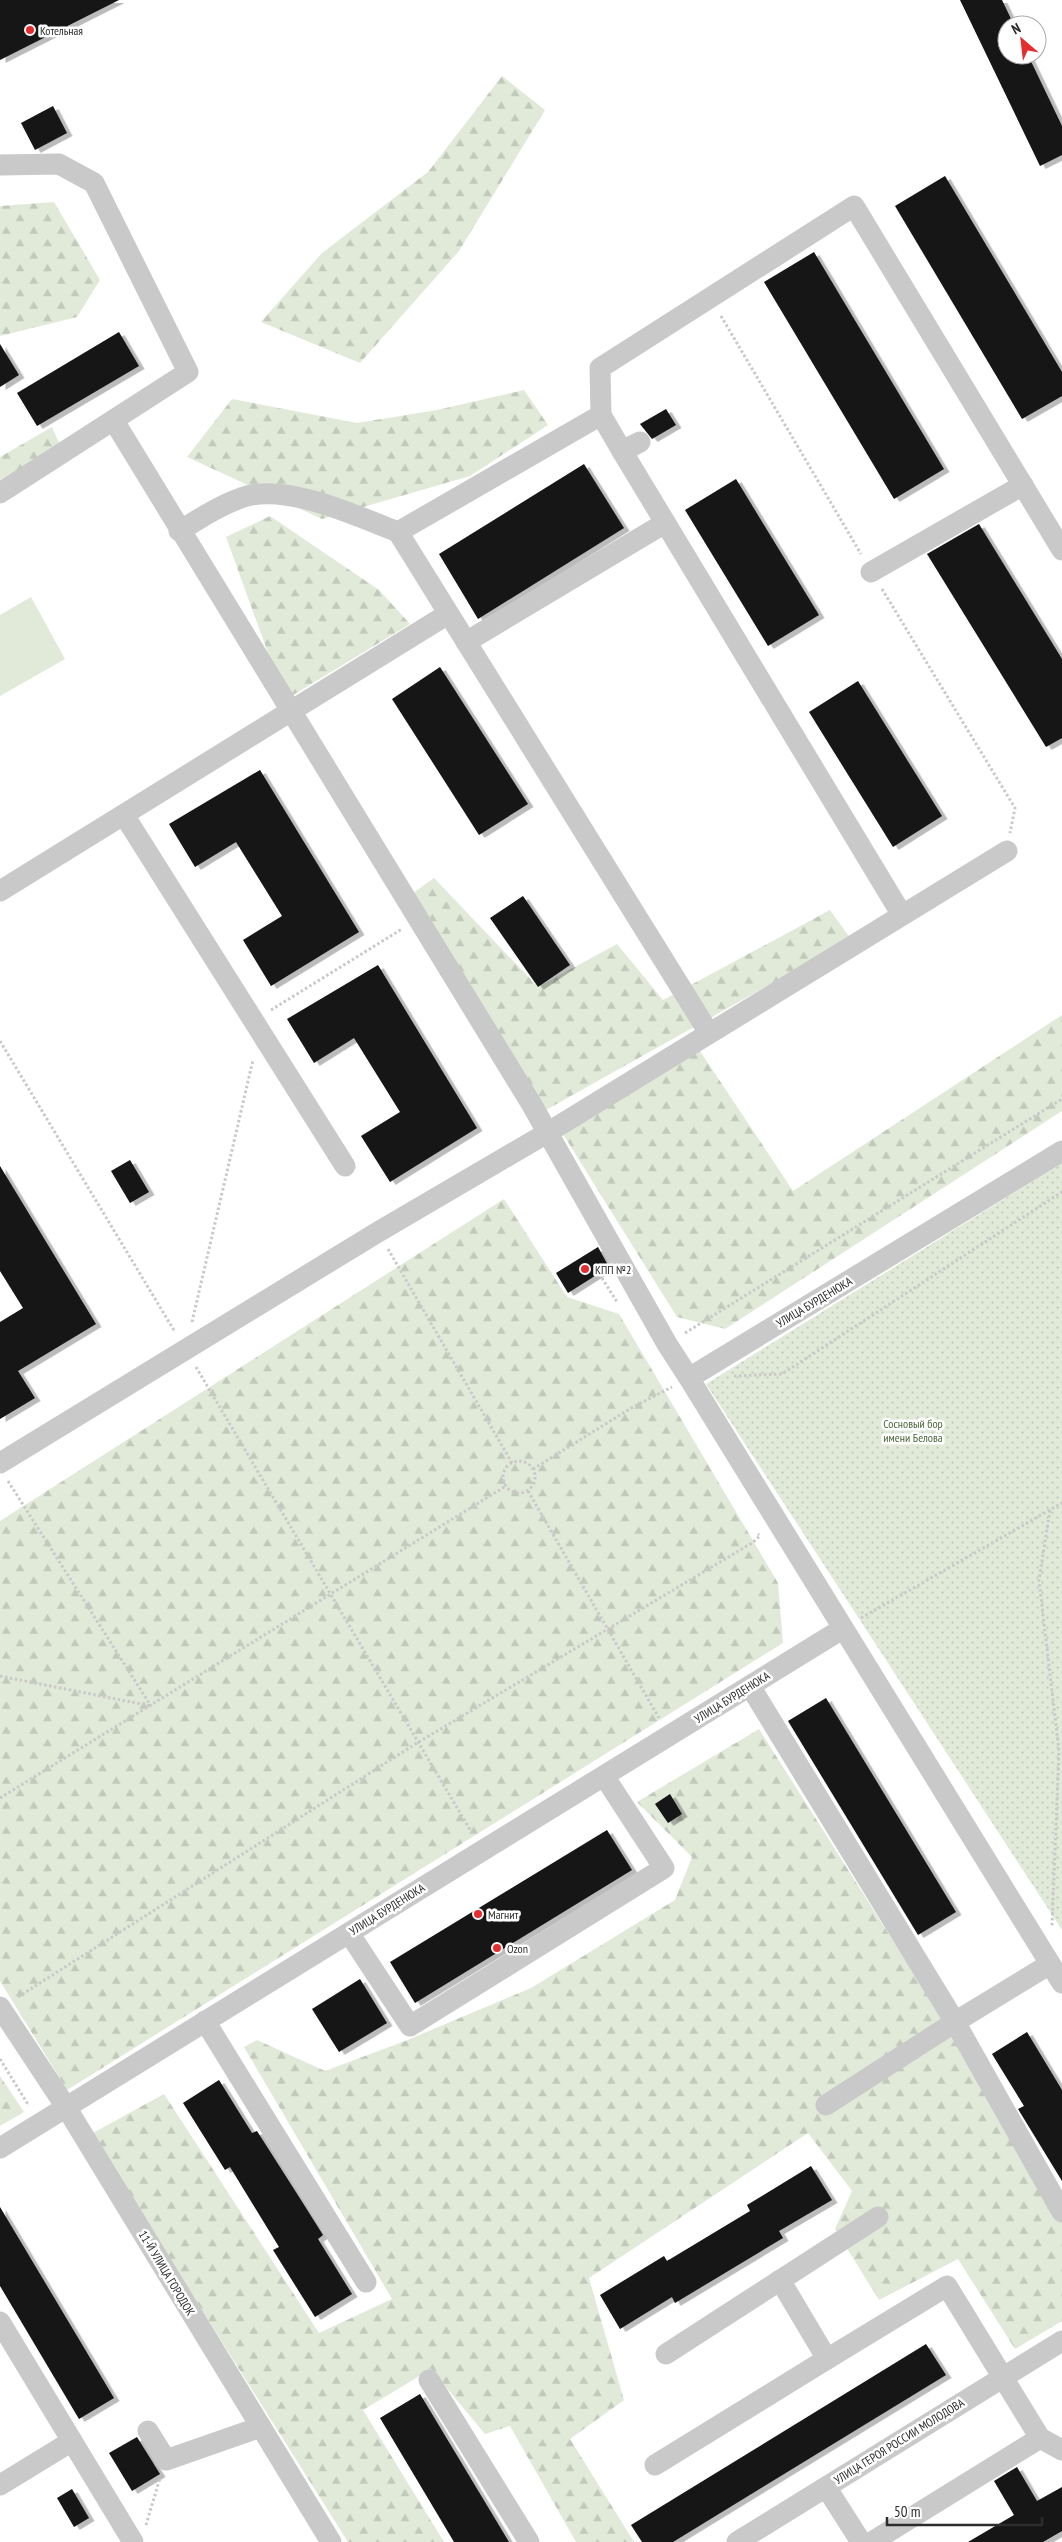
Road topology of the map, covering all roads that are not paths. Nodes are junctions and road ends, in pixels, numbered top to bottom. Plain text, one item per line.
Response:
1 (0, 165) edge
2 (601, 415) junction
3 (114, 421) junction
4 (1023, 485) junction
5 (0, 493) edge
6 (665, 523) junction
7 (179, 531) junction
8 (398, 532) junction
9 (1062, 550) edge
10 (871, 572) dead end
11 (448, 614) junction
12 (466, 642) junction
13 (290, 712) junction
14 (124, 816) junction
15 (1007, 851) dead end
16 (0, 891) edge
17 (902, 915) junction
18 (709, 1034) junction
19 (547, 1133) junction
20 (1062, 1151) edge
21 (346, 1166) dead end
22 (689, 1378) junction
23 (3, 1470) edge
24 (842, 1629) junction
25 (750, 1686) junction
26 (604, 1776) junction
27 (349, 1933) junction
28 (1050, 1964) junction
29 (1062, 1983) edge
30 (0, 2008) edge
31 (205, 2021) junction
32 (955, 2022) junction
33 (826, 2105) dead end
34 (66, 2107) junction
35 (0, 2148) edge
36 (1062, 2212) edge
37 (878, 2217) dead end
38 (780, 2280) junction
39 (366, 2282) dead end
40 (0, 2322) edge
41 (1062, 2341) edge
42 (666, 2354) dead end
43 (827, 2359) junction
44 (1003, 2377) junction
45 (429, 2380) dead end
46 (261, 2427) junction
47 (148, 2431) dead end
48 (1040, 2438) junction
49 (72, 2441) junction
50 (1062, 2450) edge
51 (655, 2465) dead end
52 (0, 2485) edge
53 (826, 2487) junction
54 (139, 2537) edge
55 (331, 2542) edge
56 (529, 2542) edge
57 (737, 2542) edge
58 (861, 2542) edge
59 (872, 2542) edge

1 - 3 street
2 - 4 street
2 - 6 street
2 - 8 street
3 - 5 street
3 - 7 street
4 - 9 street
4 - 10 street
6 - 12 street
6 - 17 street
7 - 8 street
7 - 13 street
8 - 11 street
11 - 12 street
11 - 13 street
12 - 18 street
13 - 14 street
13 - 19 street
14 - 16 street
14 - 21 street
15 - 17 street
17 - 18 street
18 - 19 street
19 - 22 street
19 - 23 street
20 - 22 street, УЛИЦА БУРДЕНЮКА
22 - 24 street
24 - 25 street, УЛИЦА БУРДЕНЮКА
24 - 28 street
25 - 26 street, УЛИЦА БУРДЕНЮКА
25 - 32 street
26 - 27 street, УЛИЦА БУРДЕНЮКА
26 - 27 street
27 - 31 street, УЛИЦА БУРДЕНЮКА
28 - 29 street
28 - 32 street
30 - 34 street, 11-Й УЛИЦА ГОРОДОК
31 - 34 street, УЛИЦА БУРДЕНЮКА
31 - 39 street
32 - 33 street
32 - 36 street
34 - 35 street, УЛИЦА БУРДЕНЮКА
34 - 46 street, 11-Й УЛИЦА ГОРОДОК
37 - 38 street
38 - 42 street
38 - 43 street
40 - 49 street
41 - 44 street, УЛИЦА ГЕРОЯ РОССИИ МОЛОДОВА
43 - 44 street
43 - 51 street
44 - 48 street
44 - 53 street, УЛИЦА ГЕРОЯ РОССИИ МОЛОДОВА
45 - 56 street
46 - 47 street
46 - 55 street, 11-Й УЛИЦА ГОРОДОК
48 - 50 street
48 - 59 street
49 - 52 street
49 - 54 street
53 - 57 street, УЛИЦА ГЕРОЯ РОССИИ МОЛОДОВА
53 - 58 street

